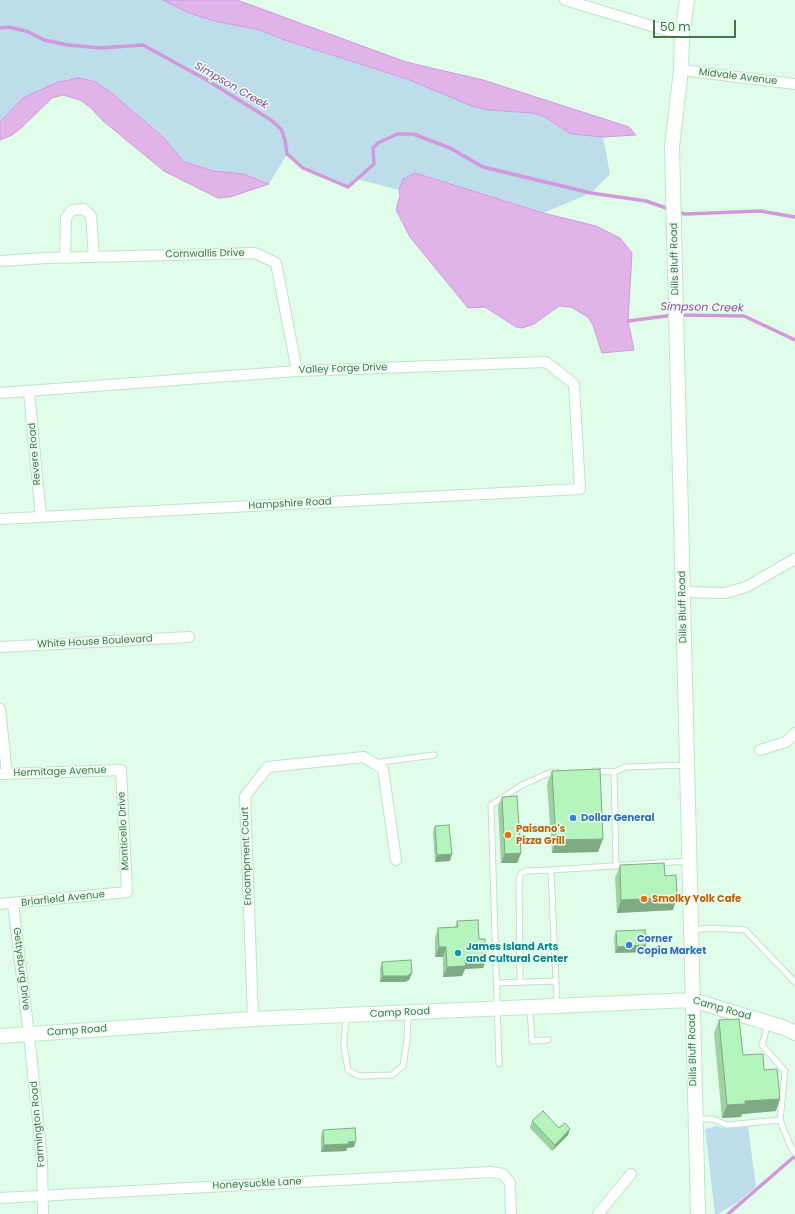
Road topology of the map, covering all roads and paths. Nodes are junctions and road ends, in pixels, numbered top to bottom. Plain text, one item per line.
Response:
1 (566, 0) edge
2 (687, 0) edge
3 (682, 35) junction
4 (681, 70) junction
5 (795, 84) edge
6 (94, 257) junction
7 (65, 258) junction
8 (0, 262) edge
9 (297, 371) junction
10 (29, 392) junction
11 (0, 393) edge
12 (580, 489) joint
13 (41, 517) junction
14 (0, 519) edge
15 (795, 559) edge
16 (683, 592) junction
17 (189, 637) dead end
18 (0, 647) edge
19 (0, 709) edge
20 (795, 733) edge
21 (760, 750) dead end
22 (434, 755) dead end
23 (373, 763) junction
24 (687, 765) junction
25 (121, 770) joint
26 (591, 770) edge
27 (563, 772) edge
28 (614, 772) junction
29 (3, 774) edge
30 (396, 860) dead end
31 (689, 861) junction
32 (616, 866) junction
33 (551, 870) junction
34 (126, 892) joint
35 (0, 904) edge
36 (13, 904) junction
37 (690, 930) junction
38 (556, 981) junction
39 (520, 982) junction
40 (795, 982) edge
41 (496, 983) junction
42 (692, 1000) junction
43 (557, 1006) junction
44 (530, 1007) junction
45 (497, 1008) junction
46 (408, 1012) junction
47 (346, 1015) junction
48 (253, 1019) junction
49 (768, 1023) junction
50 (795, 1033) edge
51 (29, 1035) junction
52 (0, 1036) edge
53 (548, 1040) dead end
54 (499, 1064) dead end
55 (695, 1119) junction
56 (780, 1120) junction
57 (795, 1153) edge
58 (631, 1174) dead end
59 (43, 1196) junction
60 (0, 1198) edge
61 (43, 1214) edge
62 (511, 1214) edge
63 (598, 1214) edge
64 (698, 1214) edge

1 - 3 street
2 - 3 street, Dills Bluff Road
3 - 4 street, Dills Bluff Road
4 - 5 street, Midvale Avenue
4 - 16 street, Dills Bluff Road
6 - 7 street, Cornwallis Drive
6 - 7 street
6 - 9 street, Cornwallis Drive
7 - 8 street, Cornwallis Drive
9 - 10 street, Valley Forge Drive
9 - 12 street, Valley Forge Drive
10 - 11 street, Valley Forge Drive
10 - 13 street, Revere Road
12 - 13 street, Hampshire Road
13 - 14 street, Hampshire Road
15 - 16 street
16 - 24 street, Dills Bluff Road
17 - 18 street, White House Boulevard
19 - 29 street
20 - 21 street
22 - 23 lane
23 - 30 street
23 - 48 street, Encampment Court
24 - 28 lane
24 - 31 street, Dills Bluff Road
25 - 29 street, Hermitage Avenue
25 - 34 street, Monticello Drive
26 - 28 lane
27 - 41 lane
28 - 32 lane
31 - 32 lane
31 - 37 street, Dills Bluff Road
32 - 33 lane
33 - 38 lane
33 - 39 lane
34 - 36 street, Briarfield Avenue
35 - 36 street, Briarfield Avenue
36 - 51 street, Gettysburg Drive
37 - 40 lane
37 - 42 street, Dills Bluff Road
38 - 39 lane
38 - 43 lane
39 - 41 lane
41 - 45 lane
42 - 43 street, Camp Road
42 - 49 street, Camp Road
42 - 55 street, Dills Bluff Road
43 - 44 street, Camp Road
44 - 45 street, Camp Road
44 - 53 lane
45 - 46 street, Camp Road
45 - 54 lane
46 - 47 street, Camp Road
46 - 47 lane
47 - 48 street, Camp Road
48 - 51 street, Camp Road
49 - 50 street, Camp Road
49 - 56 lane
51 - 52 street, Camp Road
51 - 59 street, Farmington Road
55 - 56 lane
55 - 64 street, Dills Bluff Road
56 - 57 lane
58 - 63 street
59 - 60 street, Honeysuckle Lane
59 - 61 street, Farmington Road
59 - 62 street, Honeysuckle Lane

